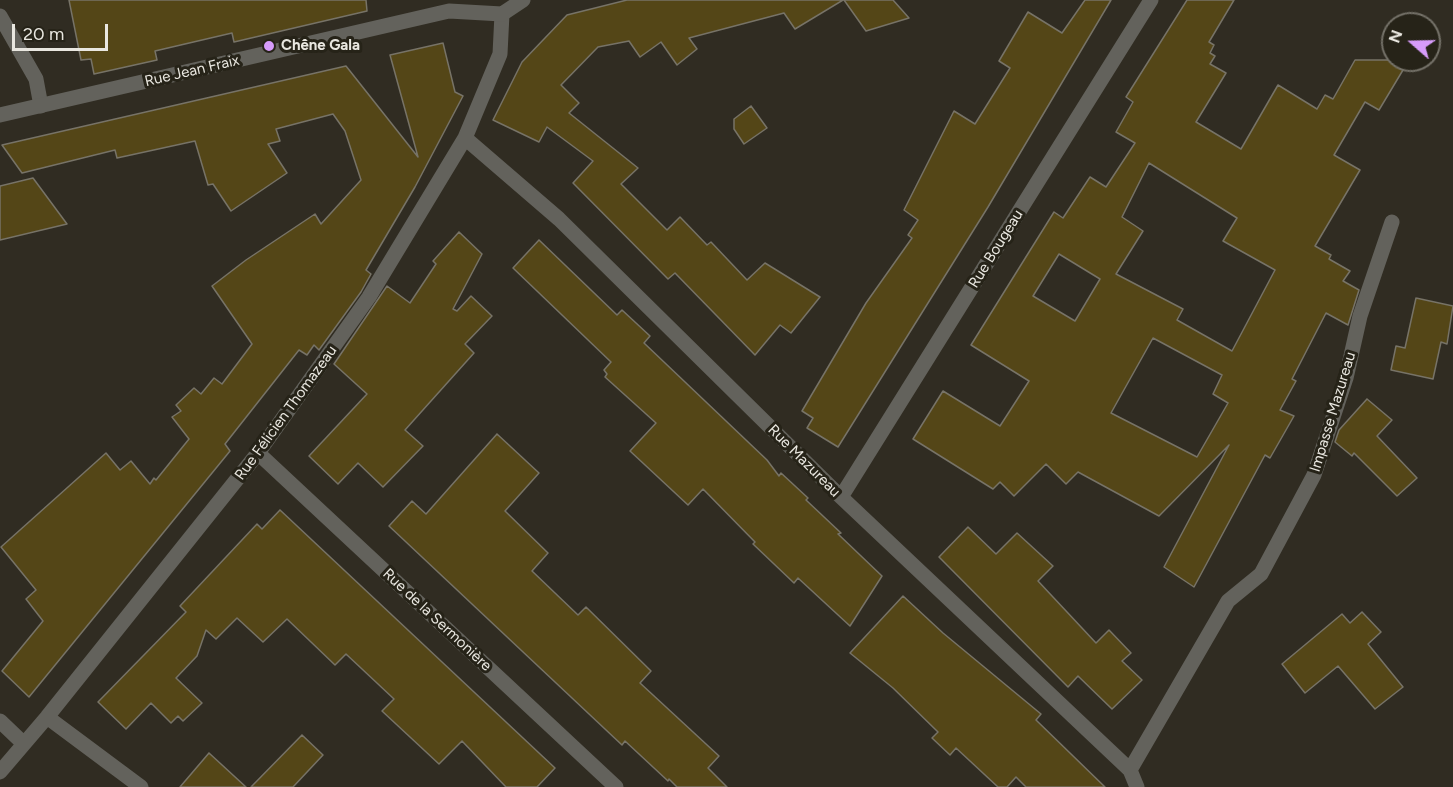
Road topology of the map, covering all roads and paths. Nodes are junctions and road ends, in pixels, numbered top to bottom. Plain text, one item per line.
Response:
1 (523, 0) edge
2 (1151, 0) edge
3 (502, 14) junction
4 (0, 16) edge
5 (41, 106) junction
6 (0, 115) edge
7 (465, 138) junction
8 (1392, 222) dead end
9 (258, 453) junction
10 (841, 497) junction
11 (47, 717) junction
12 (0, 721) edge
13 (23, 743) junction
14 (1130, 770) junction
15 (0, 772) edge
16 (141, 787) edge
17 (616, 787) edge
18 (1137, 787) edge

1 - 3 street
2 - 10 street, Rue Bougeau
3 - 5 street, Rue Jean Fraix
3 - 7 street, Rue Félicien Thomazeau
4 - 5 street
5 - 6 street, Rue Jean Fraix
7 - 9 street, Rue Félicien Thomazeau
7 - 10 street, Rue Mazureau
8 - 14 street, Impasse Mazureau
9 - 11 street, Rue Félicien Thomazeau
9 - 17 street, Rue de la Sermonière
10 - 14 street, Rue Mazureau
11 - 13 street, Rue Félicien Thomazeau
11 - 16 street
12 - 13 street
13 - 15 street, Rue Félicien Thomazeau
14 - 18 street, Rue Mazureau

